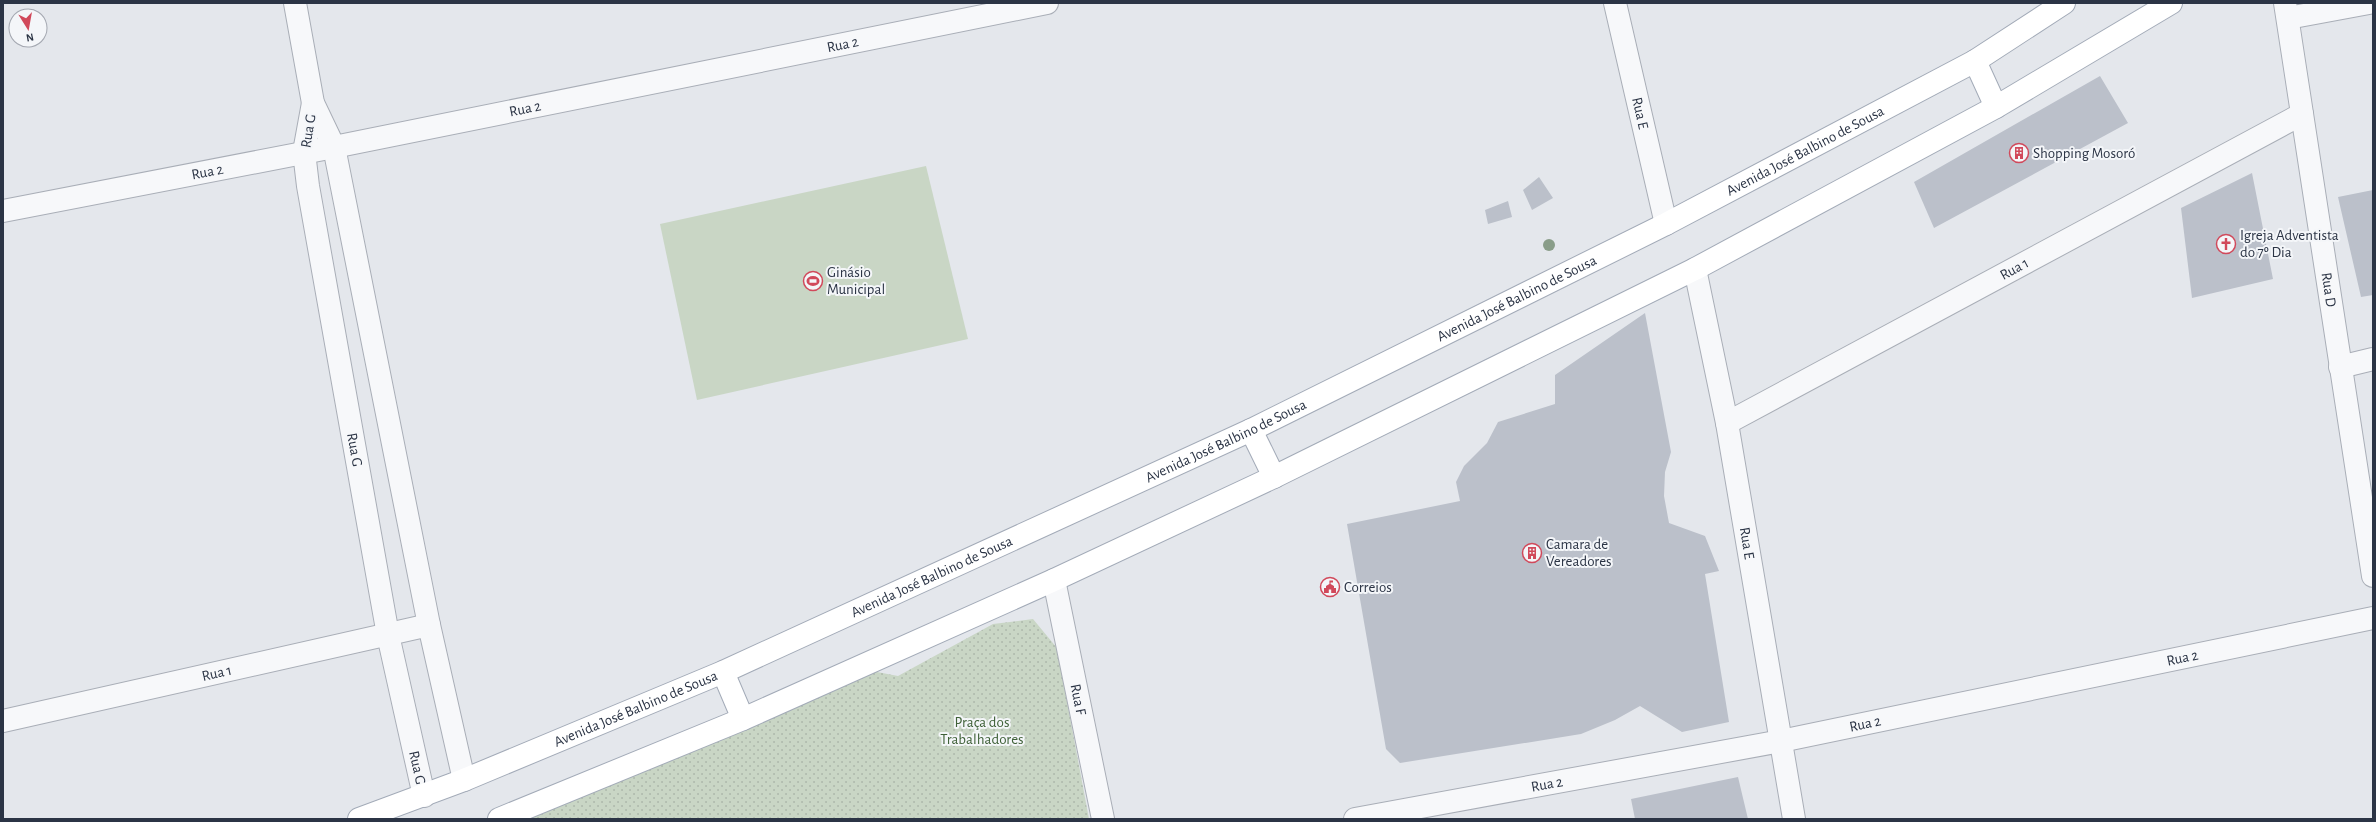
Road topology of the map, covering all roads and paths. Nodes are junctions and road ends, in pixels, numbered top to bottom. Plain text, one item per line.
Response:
1 (295, 3) edge
2 (1047, 3) edge
3 (1615, 3) edge
4 (2064, 3) edge
5 (2171, 3) edge
6 (2369, 3) edge
7 (989, 9) edge
8 (2287, 10) edge
9 (1975, 61) junction
10 (313, 103) junction
11 (1996, 107) junction
12 (2302, 114) junction
13 (334, 147) junction
14 (304, 152) junction
15 (3, 211) edge
16 (1666, 224) junction
17 (1695, 269) junction
18 (2373, 359) edge
19 (2340, 366) junction
20 (1727, 423) junction
21 (1251, 430) junction
22 (1274, 477) junction
23 (2373, 576) edge
24 (1054, 580) junction
25 (2373, 618) edge
26 (429, 625) junction
27 (388, 635) junction
28 (723, 672) junction
29 (743, 719) junction
30 (3, 721) edge
31 (1781, 741) junction
32 (464, 780) junction
33 (424, 796) junction
34 (359, 819) edge
35 (499, 819) edge
36 (1103, 819) edge
37 (1355, 819) edge
38 (1794, 819) edge

1 - 10 street, Rua G
2 - 7 street, Rua 2
3 - 16 street, Rua E
4 - 9 main road, Avenida José Balbino de Sousa
5 - 11 main road
6 - 8 street
7 - 13 street, Rua 2
8 - 12 street, Rua D
9 - 11 main road
9 - 16 main road, Avenida José Balbino de Sousa
10 - 13 street, Rua G
10 - 14 street, Rua G
11 - 17 main road
12 - 19 street, Rua D
12 - 20 street, Rua 1
13 - 14 street, Rua 2
13 - 26 street, Rua G
14 - 15 street, Rua 2
14 - 27 street, Rua G
16 - 21 main road, Avenida José Balbino de Sousa
17 - 20 street, Rua E
17 - 22 main road
18 - 19 street
19 - 23 street, Rua D
20 - 31 street, Rua E
21 - 22 main road
21 - 28 main road, Avenida José Balbino de Sousa
22 - 24 main road
24 - 29 main road
24 - 36 street, Rua F
25 - 31 street, Rua 2
26 - 27 street, Rua 1
26 - 32 street, Rua G
27 - 30 street, Rua 1
27 - 33 street, Rua G
28 - 29 main road
28 - 32 main road, Avenida José Balbino de Sousa
29 - 35 main road
31 - 37 street, Rua 2
31 - 38 street, Rua E
32 - 33 main road, Avenida José Balbino de Sousa
33 - 34 main road, Avenida José Balbino de Sousa

